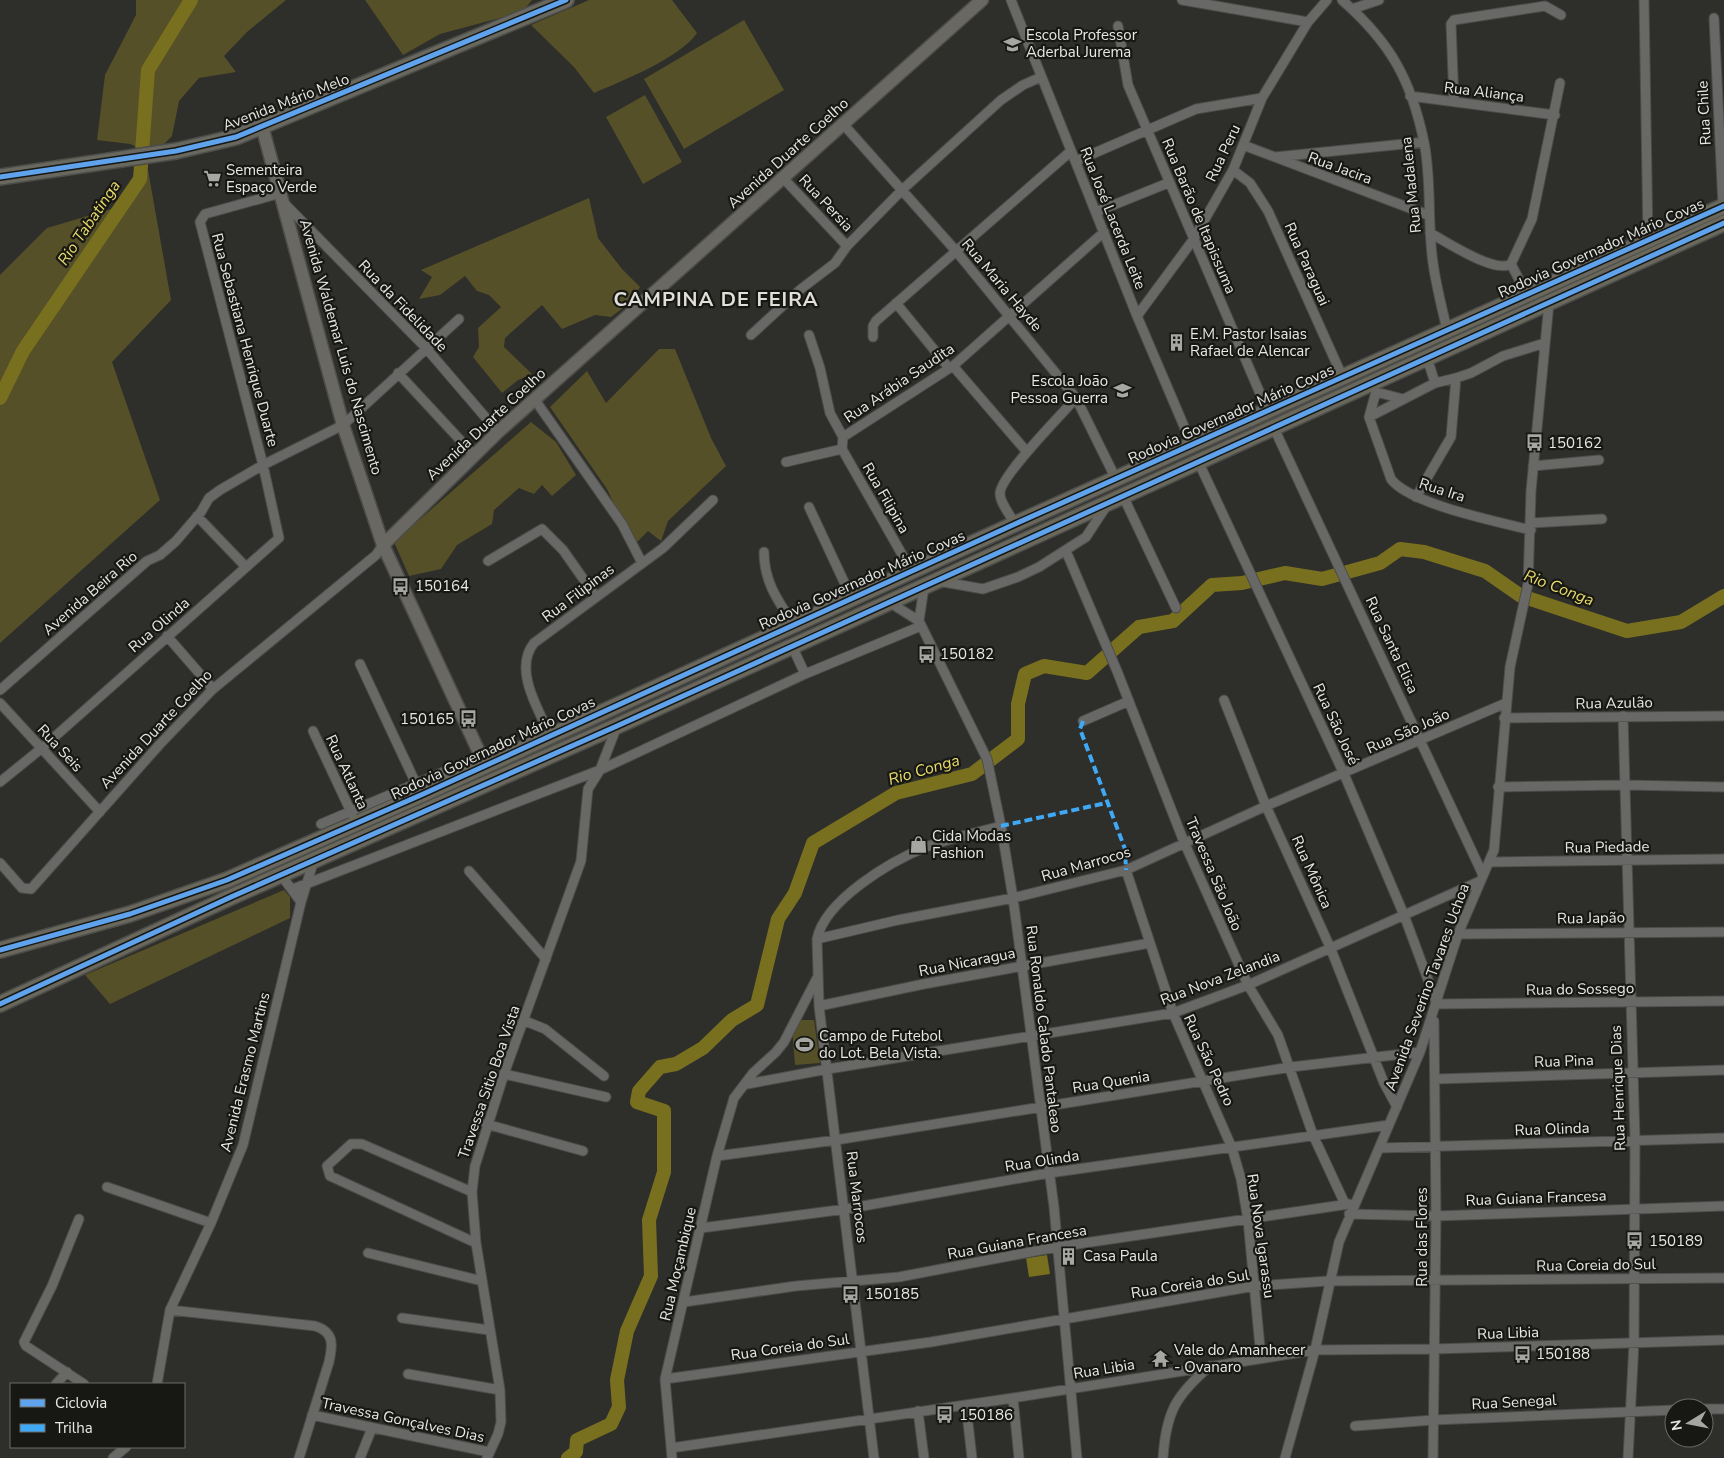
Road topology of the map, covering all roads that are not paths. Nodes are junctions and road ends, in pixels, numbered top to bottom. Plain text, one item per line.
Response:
1 (566, 0) edge
2 (982, 0) edge
3 (1011, 0) edge
4 (1182, 0) edge
5 (1327, 0) edge
6 (1342, 0) edge
7 (1379, 0) edge
8 (1644, 0) edge
9 (1545, 3) edge
10 (1352, 9) junction
11 (1561, 15) dead end
12 (1714, 18) dead end
13 (1308, 22) junction
14 (1118, 26) dead end
15 (1041, 77) junction
16 (1560, 83) dead end
17 (1410, 96) junction
18 (1262, 98) junction
19 (1454, 102) junction
20 (1721, 112) edge
21 (1555, 115) junction
22 (844, 125) junction
23 (262, 126) junction
24 (1149, 130) junction
25 (1424, 142) junction
26 (1243, 145) junction
27 (1072, 151) junction
28 (1272, 157) junction
29 (1076, 161) junction
30 (1232, 170) junction
31 (0, 177) edge
32 (784, 179) junction
33 (1168, 182) junction
34 (902, 190) junction
35 (283, 198) junction
36 (1724, 206) edge
37 (1096, 212) junction
38 (1428, 215) junction
39 (1724, 223) edge
40 (1104, 232) junction
41 (1430, 233) junction
42 (1193, 240) junction
43 (1648, 240) junction
44 (848, 246) junction
45 (956, 251) junction
46 (1511, 264) junction
47 (1527, 295) junction
48 (896, 303) junction
49 (1549, 303) junction
50 (1010, 315) junction
51 (1137, 316) junction
52 (459, 319) dead end
53 (1447, 330) junction
54 (751, 335) dead end
55 (809, 335) dead end
56 (873, 337) dead end
57 (1545, 343) junction
58 (1415, 345) junction
59 (426, 348) junction
60 (1424, 360) junction
61 (951, 367) junction
62 (398, 373) junction
63 (1343, 378) junction
64 (1456, 378) junction
65 (1435, 383) junction
66 (1373, 387) junction
67 (1076, 398) junction
68 (1403, 399) junction
69 (535, 400) junction
70 (1268, 412) junction
71 (1369, 417) junction
72 (343, 425) junction
73 (1274, 426) junction
74 (498, 432) junction
75 (844, 437) junction
76 (1192, 446) junction
77 (842, 448) junction
78 (1027, 452) junction
79 (475, 456) junction
80 (1599, 460) dead end
81 (1198, 461) junction
82 (786, 462) dead end
83 (263, 465) junction
84 (1533, 466) junction
85 (1116, 479) junction
86 (1124, 496) junction
87 (1416, 498) junction
88 (712, 500) dead end
89 (1108, 503) junction
90 (809, 506) dead end
91 (197, 516) junction
92 (1602, 519) dead end
93 (1016, 524) junction
94 (1531, 526) junction
95 (383, 545) junction
96 (1066, 550) junction
97 (764, 552) dead end
98 (488, 561) dead end
99 (642, 563) junction
100 (246, 567) junction
101 (912, 572) junction
102 (930, 584) junction
103 (596, 597) junction
104 (852, 599) junction
105 (890, 602) junction
106 (1176, 608) dead end
107 (920, 623) junction
108 (794, 625) junction
109 (167, 636) junction
110 (792, 646) junction
111 (360, 664) dead end
112 (805, 674) junction
113 (213, 689) junction
114 (0, 690) edge
115 (1224, 700) dead end
116 (1129, 701) junction
117 (0, 703) edge
118 (1506, 703) junction
119 (1623, 716) junction
120 (1724, 716) edge
121 (1504, 718) junction
122 (1083, 721) dead end
123 (617, 726) junction
124 (313, 731) dead end
125 (550, 735) junction
126 (1422, 740) junction
127 (42, 748) junction
128 (483, 761) junction
129 (600, 770) junction
130 (1344, 774) junction
131 (0, 782) edge
132 (1625, 785) junction
133 (1498, 787) junction
134 (1724, 787) edge
135 (418, 790) junction
136 (1266, 806) junction
137 (100, 812) junction
138 (353, 817) junction
139 (321, 824) dead end
140 (1001, 826) junction
141 (1184, 842) junction
142 (314, 859) junction
143 (1724, 859) edge
144 (1626, 861) junction
145 (1491, 862) junction
146 (0, 863) edge
147 (1126, 870) junction
148 (469, 871) dead end
149 (281, 874) junction
150 (1482, 878) junction
151 (305, 885) junction
152 (293, 890) junction
153 (1013, 898) junction
154 (301, 902) junction
155 (1404, 915) junction
156 (1628, 931) junction
157 (1724, 932) edge
158 (1458, 934) junction
159 (817, 939) junction
160 (1150, 943) junction
161 (1330, 947) junction
162 (0, 950) edge
163 (546, 959) junction
164 (1022, 965) junction
165 (818, 976) junction
166 (1248, 985) junction
167 (1724, 1001) edge
168 (1629, 1002) junction
169 (0, 1004) edge
170 (1437, 1004) junction
171 (819, 1006) junction
172 (1173, 1013) junction
173 (1433, 1016) junction
174 (525, 1021) junction
175 (1030, 1037) junction
176 (1420, 1052) junction
177 (1375, 1056) junction
178 (1291, 1067) junction
179 (828, 1069) junction
180 (1724, 1070) edge
181 (1632, 1073) junction
182 (504, 1074) junction
183 (604, 1076) dead end
184 (1436, 1079) junction
185 (1204, 1082) junction
186 (747, 1084) junction
187 (606, 1097) dead end
188 (1039, 1107) junction
189 (1396, 1107) junction
190 (486, 1124) junction
191 (1389, 1125) junction
192 (1313, 1135) junction
193 (1724, 1138) edge
194 (1635, 1139) junction
195 (836, 1140) junction
196 (1436, 1146) junction
197 (1232, 1148) junction
198 (1380, 1148) junction
199 (583, 1151) dead end
200 (717, 1156) junction
201 (1049, 1173) junction
202 (107, 1187) dead end
203 (472, 1192) junction
204 (1354, 1203) junction
205 (1345, 1204) junction
206 (1724, 1206) edge
207 (1634, 1208) junction
208 (846, 1209) junction
209 (1349, 1214) junction
210 (1436, 1216) junction
211 (79, 1219) dead end
212 (1248, 1220) junction
213 (211, 1223) junction
214 (701, 1228) junction
215 (476, 1243) junction
216 (1057, 1247) junction
217 (368, 1253) dead end
218 (1635, 1278) junction
219 (1724, 1278) edge
220 (854, 1280) junction
221 (482, 1281) junction
222 (1328, 1281) junction
223 (1436, 1282) junction
224 (1255, 1286) junction
225 (684, 1302) junction
226 (170, 1310) junction
227 (402, 1318) dead end
228 (1065, 1318) junction
229 (489, 1330) junction
230 (1724, 1340) edge
231 (1634, 1343) junction
232 (1434, 1349) junction
233 (1315, 1350) junction
234 (861, 1352) junction
235 (1261, 1358) junction
236 (1210, 1366) junction
237 (67, 1372) junction
238 (408, 1374) dead end
239 (665, 1378) junction
240 (57, 1383) edge
241 (83, 1383) edge
242 (157, 1383) edge
243 (1071, 1388) junction
244 (500, 1390) junction
245 (1013, 1398) junction
246 (966, 1405) junction
247 (1629, 1410) junction
248 (1664, 1410) edge
249 (918, 1411) junction
250 (312, 1415) junction
251 (870, 1419) junction
252 (1434, 1420) junction
253 (1355, 1426) dead end
254 (372, 1428) junction
255 (125, 1448) edge
256 (671, 1448) junction
257 (488, 1455) edge
258 (113, 1458) edge
259 (299, 1458) edge
260 (360, 1458) edge
261 (672, 1458) edge
262 (874, 1458) edge
263 (924, 1458) edge
264 (972, 1458) edge
265 (1019, 1458) edge
266 (1077, 1458) edge
267 (1163, 1458) edge
268 (1286, 1458) edge
269 (1433, 1458) edge
270 (1628, 1458) edge

1 - 23 main road, Avenida Mário Melo
2 - 22 main road, Avenida Duarte Coelho
3 - 15 street, Rua José Lacerda Leite
4 - 13 street
5 - 13 street, Rua Peru
6 - 10 street, Rua Madalena
7 - 10 street
8 - 43 street
9 - 11 street
9 - 19 street
10 - 17 street, Rua Madalena
12 - 20 street, Rua Chile
13 - 18 street, Rua Peru
14 - 24 street, Rua Barão de Itapissuma
15 - 27 street, Rua José Lacerda Leite
15 - 34 street
16 - 21 street
17 - 19 street, Rua Aliança
17 - 25 street, Rua Madalena
18 - 24 street
18 - 26 street, Rua Peru
19 - 21 street, Rua Aliança
20 - 36 street, Rua Chile
21 - 46 street
22 - 32 main road, Avenida Duarte Coelho
22 - 34 street, Rua Maria Hayde
23 - 31 main road, Avenida Mário Melo
23 - 35 main road, Avenida Waldemar Luis do Nascimento
24 - 29 street
24 - 33 street, Rua Barão de Itapissuma
25 - 28 street
25 - 38 street, Rua Madalena
26 - 28 street, Rua Jacira
26 - 30 street, Rua Peru
27 - 29 street, Rua José Lacerda Leite
27 - 45 street
28 - 38 street, Rua Jacira
29 - 37 street, Rua José Lacerda Leite
30 - 42 street, Rua Peru
30 - 63 street, Rua Paraguai
32 - 44 street, Rua Persia
32 - 69 main road, Avenida Duarte Coelho
33 - 37 street
33 - 42 street, Rua Barão de Itapissuma
34 - 44 street
34 - 45 street, Rua Maria Hayde
35 - 59 street, Rua da Fidelidade
35 - 72 main road, Avenida Waldemar Luis do Nascimento
35 - 83 street, Rua Sebastiana Henrique Duarte
36 - 43 highway, Rodovia Governador Mário Covas
37 - 40 street, Rua José Lacerda Leite
38 - 41 street, Rua Madalena
39 - 49 highway, Rodovia Governador Mário Covas
40 - 50 street, Rua Arábia Saudita
40 - 51 street, Rua José Lacerda Leite
41 - 46 street
41 - 53 street, Rua Madalena
42 - 51 street, Rua Peru
42 - 70 street, Rua Barão de Itapissuma
43 - 47 highway, Rodovia Governador Mário Covas
44 - 54 street
45 - 48 street
45 - 50 street, Rua Maria Hayde
46 - 47 street
47 - 53 highway, Rodovia Governador Mário Covas
48 - 56 street
48 - 61 street
49 - 57 street, Avenida Severino Tavares Uchoa
49 - 60 highway, Rodovia Governador Mário Covas
50 - 61 street, Rua Arábia Saudita
50 - 67 street, Rua Maria Hayde
51 - 76 street, Rua José Lacerda Leite
52 - 59 street, Avenida Beira Rio
53 - 58 highway, Rodovia Governador Mário Covas
55 - 75 street
57 - 64 street
57 - 84 street, Avenida Severino Tavares Uchoa
58 - 60 street
58 - 63 highway, Rodovia Governador Mário Covas
59 - 62 street, Avenida Beira Rio
59 - 74 street, Rua da Fidelidade
60 - 65 street
60 - 66 highway, Rodovia Governador Mário Covas
61 - 75 street, Rua Arábia Saudita
61 - 78 street
62 - 72 street, Avenida Beira Rio
62 - 79 street
63 - 70 highway, Rodovia Governador Mário Covas
64 - 65 street
64 - 87 street
65 - 68 street
66 - 68 street
66 - 71 street
66 - 73 highway, Rodovia Governador Mário Covas
67 - 78 street
67 - 85 street, Rua Maria Hayde
68 - 71 street
69 - 74 main road, Avenida Duarte Coelho
69 - 99 street
70 - 76 highway, Rodovia Governador Mário Covas
71 - 87 street, Rua Ira
72 - 83 street, Avenida Beira Rio
72 - 95 main road, Avenida Waldemar Luis do Nascimento
73 - 81 highway, Rodovia Governador Mário Covas
73 - 126 street, Rua Santa Elisa
74 - 79 main road, Avenida Duarte Coelho
75 - 77 street
76 - 85 highway, Rodovia Governador Mário Covas
77 - 82 street
77 - 101 street, Rua Filipina
78 - 93 street
79 - 95 main road, Avenida Duarte Coelho
80 - 84 street
81 - 86 highway, Rodovia Governador Mário Covas
81 - 130 street, Rua São José
83 - 91 street, Avenida Beira Rio
83 - 100 street, Rua Olinda
84 - 94 street, Avenida Severino Tavares Uchoa
85 - 93 highway, Rodovia Governador Mário Covas
86 - 89 highway, Rodovia Governador Mário Covas
86 - 106 street
87 - 94 street, Rua Ira
88 - 99 street, Rua Filipinas
89 - 96 street
89 - 102 highway, Rodovia Governador Mário Covas
90 - 104 street
91 - 100 street
91 - 114 street, Avenida Beira Rio
92 - 94 street, Rua Ira
93 - 101 highway, Rodovia Governador Mário Covas
94 - 118 street, Avenida Severino Tavares Uchoa
95 - 113 street, Avenida Duarte Coelho
95 - 128 main road, Avenida Waldemar Luis do Nascimento
96 - 102 street
96 - 116 street, Travessa São João
97 - 108 street
98 - 103 street
99 - 103 street, Rua Filipinas
100 - 109 street, Rua Olinda
101 - 104 highway, Rodovia Governador Mário Covas
102 - 105 highway, Rodovia Governador Mário Covas
102 - 107 street
103 - 125 street, Rua Filipinas
104 - 108 highway, Rodovia Governador Mário Covas
105 - 107 street
105 - 110 highway, Rodovia Governador Mário Covas
107 - 112 street
107 - 140 street, Rua Ronaldo Calado Pantaleao
108 - 125 highway, Rodovia Governador Mário Covas
109 - 113 street
109 - 127 street, Rua Olinda
110 - 112 street
110 - 123 highway, Rodovia Governador Mário Covas
111 - 135 street
112 - 129 street
113 - 137 street, Avenida Duarte Coelho
115 - 136 street, Rua Mônica
116 - 122 street
116 - 141 street, Travessa São João
117 - 127 street, Rua Seis
118 - 121 street, Avenida Severino Tavares Uchoa
118 - 126 street, Rua São João
119 - 120 street, Rua Azulão
119 - 121 street, Rua Azulão
119 - 132 street, Rua Henrique Dias
121 - 133 street, Avenida Severino Tavares Uchoa
123 - 129 street, Travessa Sitio Boa Vista
123 - 142 highway, Rodovia Governador Mário Covas
124 - 138 street, Rua Atlanta
125 - 128 highway, Rodovia Governador Mário Covas
126 - 130 street, Rua São João
126 - 150 street, Rua Santa Elisa
127 - 131 street, Rua Olinda
127 - 137 street, Rua Seis
128 - 135 highway, Rodovia Governador Mário Covas
129 - 151 street
129 - 163 street, Travessa Sitio Boa Vista
130 - 136 street, Rua São João
130 - 155 street, Rua São José
132 - 133 street
132 - 134 street
132 - 144 street, Rua Henrique Dias
133 - 145 street, Avenida Severino Tavares Uchoa
135 - 138 highway, Rodovia Governador Mário Covas
136 - 141 street, Rua Marrocos
136 - 161 street, Rua Mônica
137 - 146 street, Avenida Duarte Coelho
138 - 139 street
138 - 162 highway, Rodovia Governador Mário Covas
140 - 153 street, Rua Ronaldo Calado Pantaleao
140 - 159 street, Rua Marrocos
141 - 147 street, Rua Marrocos
141 - 166 street, Travessa São João
142 - 149 highway, Rodovia Governador Mário Covas
142 - 151 street, Avenida Erasmo Martins
143 - 144 street, Rua Piedade
144 - 145 street, Rua Piedade
144 - 156 street, Rua Henrique Dias
145 - 150 street, Avenida Severino Tavares Uchoa
147 - 153 street, Rua Marrocos
147 - 160 street, Rua São Pedro
148 - 163 street
149 - 152 street
149 - 169 highway, Rodovia Governador Mário Covas
150 - 155 street, Rua Nova Zelandia
150 - 158 street, Avenida Severino Tavares Uchoa
151 - 152 street
151 - 154 street, Avenida Erasmo Martins
152 - 154 street
153 - 159 street, Rua Marrocos
153 - 164 street, Rua Ronaldo Calado Pantaleao
154 - 213 street, Avenida Erasmo Martins
155 - 161 street, Rua Nova Zelandia
155 - 170 street, Rua São José
156 - 157 street, Rua Japão
156 - 158 street, Rua Japão
156 - 168 street, Rua Henrique Dias
158 - 170 street, Avenida Severino Tavares Uchoa
159 - 165 street, Rua Marrocos
160 - 164 street, Rua Nicaragua
160 - 172 street, Rua São Pedro
161 - 166 street, Rua Nova Zelandia
161 - 177 street, Rua Mônica
163 - 174 street, Travessa Sitio Boa Vista
164 - 171 street, Rua Nicaragua
164 - 175 street, Rua Ronaldo Calado Pantaleao
165 - 171 street, Rua Marrocos
165 - 186 street, Rua Moçambique
166 - 172 street, Rua Nova Zelandia
166 - 178 street, Travessa São João
167 - 168 street, Rua do Sossego
168 - 170 street, Rua do Sossego
168 - 181 street, Rua Henrique Dias
170 - 173 street, Avenida Severino Tavares Uchoa
171 - 179 street, Rua Marrocos
172 - 175 street, Rua Nova Zelandia
172 - 185 street, Rua São Pedro
173 - 176 street, Avenida Severino Tavares Uchoa
173 - 184 street, Rua das Flores
174 - 182 street, Travessa Sitio Boa Vista
174 - 183 street
175 - 179 street, Rua Nova Zelandia
175 - 188 street, Rua Ronaldo Calado Pantaleao
176 - 177 street, Rua Quenia
176 - 189 street, Avenida Severino Tavares Uchoa
177 - 178 street, Rua Quenia
177 - 189 street, Rua Mônica
178 - 185 street, Rua Quenia
178 - 192 street, Travessa São João
179 - 186 street, Rua Nova Zelandia
179 - 195 street, Rua Marrocos
180 - 181 street, Rua Pina
181 - 184 street, Rua Pina
181 - 194 street, Rua Henrique Dias
182 - 187 street
182 - 190 street, Travessa Sitio Boa Vista
184 - 196 street, Rua das Flores
185 - 188 street, Rua Quenia
185 - 197 street, Rua São Pedro
186 - 200 street, Rua Moçambique
188 - 195 street, Rua Quenia
188 - 201 street, Rua Ronaldo Calado Pantaleao
189 - 191 street, Avenida Severino Tavares Uchoa
190 - 199 street
190 - 203 street, Travessa Sitio Boa Vista
191 - 192 street, Rua Olinda
191 - 198 street, Avenida Severino Tavares Uchoa
192 - 197 street, Rua Olinda
192 - 205 street, Travessa São João
193 - 194 street, Rua Olinda
194 - 196 street, Rua Olinda
194 - 207 street, Rua Henrique Dias
195 - 200 street, Rua Quenia
195 - 208 street, Rua Marrocos
196 - 198 street, Rua Olinda
196 - 210 street, Rua das Flores
197 - 201 street, Rua Olinda
197 - 212 street, Rua Nova Igarassu
198 - 204 street, Avenida Severino Tavares Uchoa
200 - 214 street, Rua Moçambique
201 - 208 street, Rua Olinda
201 - 216 street, Rua Ronaldo Calado Pantaleao
202 - 213 street
203 - 215 street, Travessa Sitio Boa Vista
203 - 215 street
204 - 205 street, Rua Guiana Francesa
204 - 209 street, Avenida Severino Tavares Uchoa
205 - 212 street, Rua Guiana Francesa
206 - 207 street, Rua Guiana Francesa
207 - 210 street, Rua Guiana Francesa
207 - 218 street, Rua Henrique Dias
208 - 214 street, Rua Olinda
208 - 220 street, Rua Marrocos
209 - 210 street, Rua Guiana Francesa
209 - 222 street, Avenida Severino Tavares Uchoa
210 - 223 street, Rua das Flores
211 - 237 street
212 - 216 street, Rua Guiana Francesa
212 - 224 street, Rua Nova Igarassu
213 - 226 street, Avenida Erasmo Martins
214 - 225 street, Rua Moçambique
215 - 221 street, Travessa Sitio Boa Vista
216 - 220 street, Rua Guiana Francesa
216 - 228 street, Rua Ronaldo Calado Pantaleao
217 - 221 street
218 - 219 street, Rua Coreia do Sul
218 - 223 street, Rua Coreia do Sul
218 - 231 street, Rua Henrique Dias
220 - 225 street, Rua Guiana Francesa
220 - 234 street, Rua Marrocos
221 - 229 street, Travessa Sitio Boa Vista
222 - 223 street, Rua Coreia do Sul
222 - 224 street, Rua Coreia do Sul
222 - 233 street, Avenida Severino Tavares Uchoa
223 - 232 street, Rua das Flores
224 - 228 street, Rua Coreia do Sul
224 - 235 street, Rua Nova Igarassu
225 - 239 street, Rua Moçambique
226 - 242 street, Avenida Erasmo Martins
226 - 250 street
227 - 229 street
228 - 234 street, Rua Coreia do Sul
228 - 243 street, Rua Ronaldo Calado Pantaleao
229 - 244 street, Travessa Sitio Boa Vista
230 - 231 street, Rua Libia
231 - 232 street, Rua Libia
231 - 247 street, Rua Henrique Dias
232 - 233 street, Rua Libia
232 - 252 street, Rua das Flores
233 - 235 street, Rua Libia
233 - 268 street, Avenida Severino Tavares Uchoa
234 - 239 street, Rua Coreia do Sul
234 - 251 street, Rua Marrocos
235 - 236 street, Rua Libia
236 - 243 street, Rua Libia
236 - 267 street
237 - 240 street
237 - 241 street
238 - 244 street
239 - 256 street, Rua Moçambique
243 - 245 street, Rua Libia
243 - 266 street, Rua Ronaldo Calado Pantaleao
244 - 257 street, Travessa Sitio Boa Vista
245 - 246 street, Rua Libia
245 - 265 street
246 - 249 street, Rua Libia
246 - 264 street
247 - 248 street, Rua Senegal
247 - 252 street, Rua Senegal
247 - 270 street, Rua Henrique Dias
249 - 251 street, Rua Libia
249 - 263 street
250 - 254 street, Travessa Gonçalves Dias
250 - 259 street
251 - 256 street, Rua Libia
251 - 262 street, Rua Marrocos
252 - 253 street, Rua Senegal
252 - 269 street, Rua das Flores
254 - 257 street, Travessa Gonçalves Dias
254 - 260 street
255 - 258 street
256 - 261 street, Rua Moçambique

